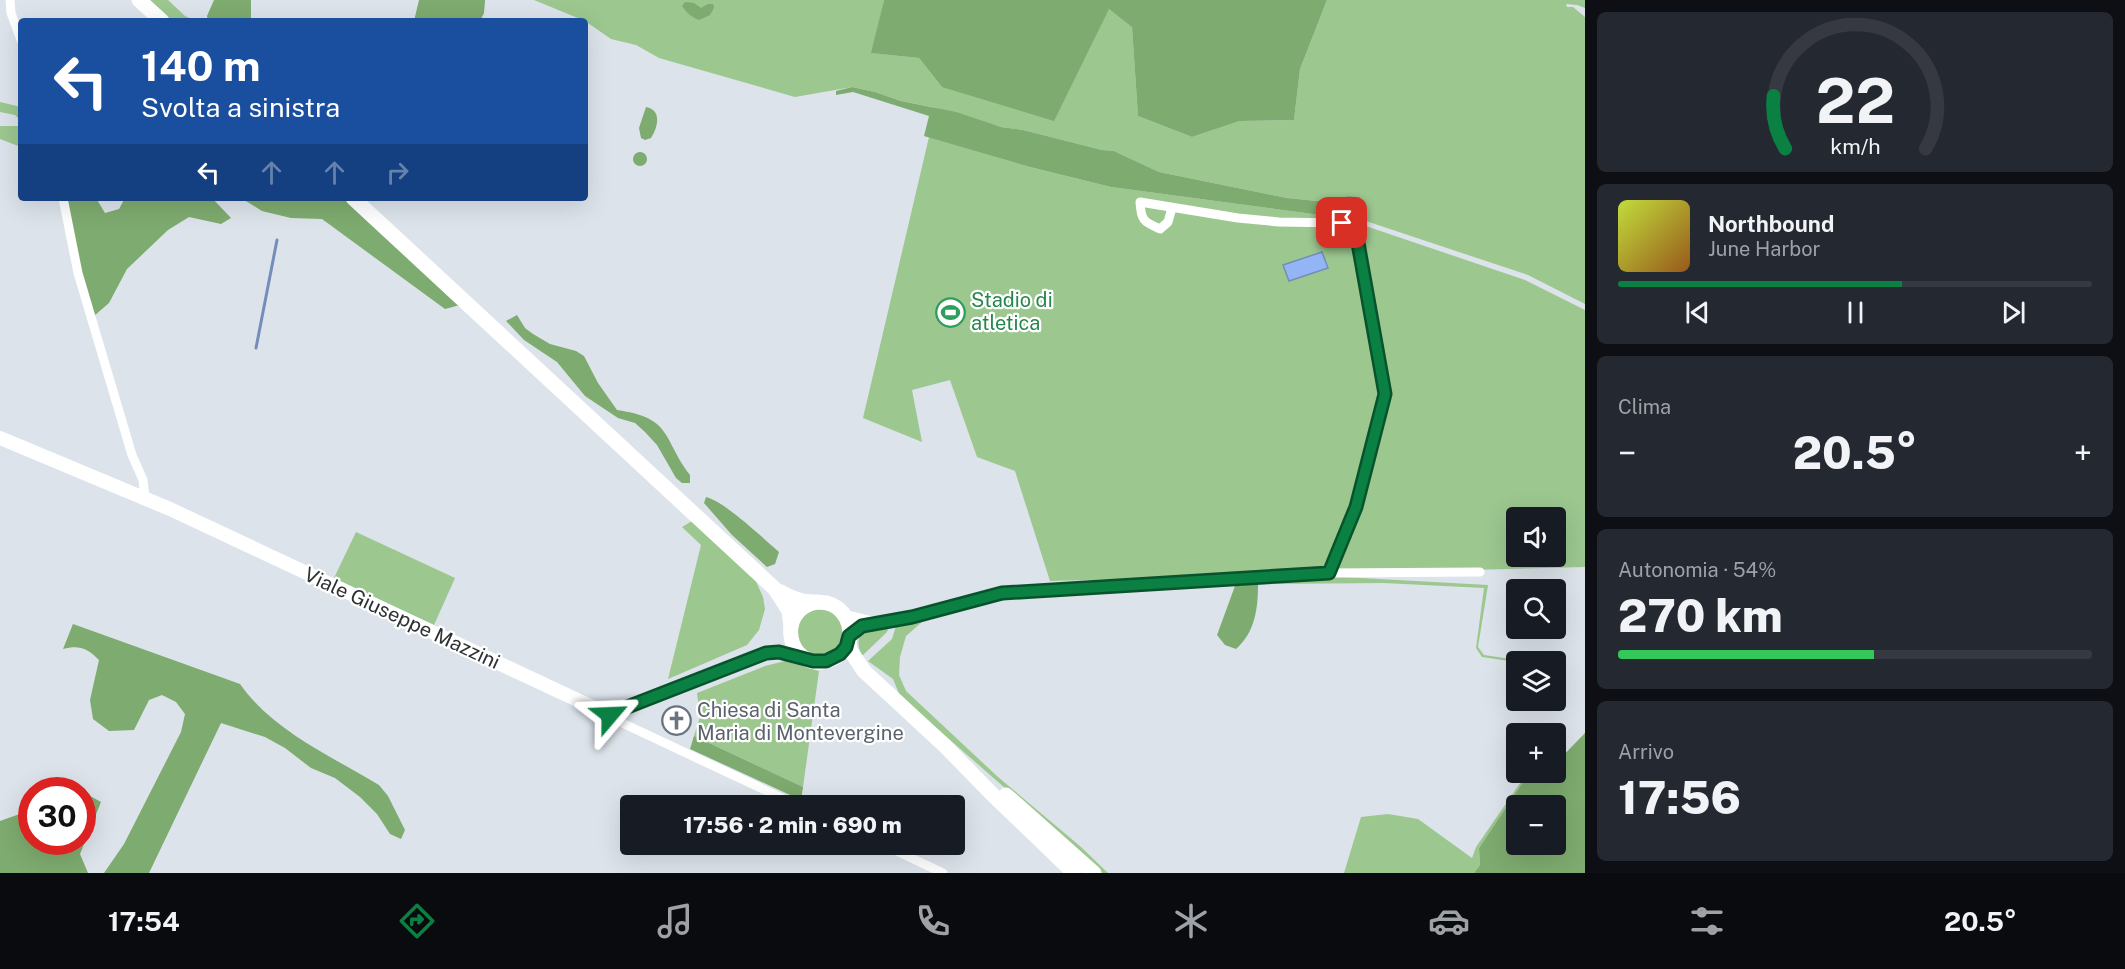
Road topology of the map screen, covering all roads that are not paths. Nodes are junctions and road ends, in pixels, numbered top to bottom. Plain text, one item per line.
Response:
1 (10, 0) edge
2 (139, 0) edge
3 (159, 18) edge
4 (18, 33) edge
5 (64, 201) edge
6 (356, 201) edge
7 (1172, 208) dead end
8 (0, 438) edge
9 (145, 498) junction
10 (1480, 572) dead end
11 (1329, 573) junction
12 (776, 589) junction
13 (817, 602) junction
14 (844, 614) junction
15 (882, 621) junction
16 (791, 628) junction
17 (849, 638) junction
18 (766, 653) junction
19 (805, 658) junction
20 (830, 660) junction
21 (864, 671) junction
22 (634, 704) junction
23 (608, 712) junction
24 (640, 731) junction
25 (945, 746) junction
26 (776, 795) edge
27 (1050, 850) junction
28 (905, 855) edge
29 (943, 873) edge
30 (1060, 873) edge
31 (1074, 873) edge
32 (1094, 873) edge

1 - 4 street
2 - 3 main road
5 - 9 street
6 - 12 main road
7 - 11 street
8 - 9 main road, Viale Giuseppe Mazzini
9 - 23 main road, Viale Giuseppe Mazzini
10 - 11 street
11 - 15 street
12 - 13 main road
12 - 16 main road
13 - 14 main road
13 - 16 main road
14 - 15 street
14 - 17 main road
15 - 17 street
16 - 18 main road
16 - 19 main road
17 - 20 main road
17 - 21 main road
18 - 19 main road
18 - 22 main road
19 - 20 main road
20 - 21 main road
21 - 25 main road
22 - 23 main road
22 - 24 street
23 - 24 street, Viale Giuseppe Mazzini
24 - 26 street, Viale Giuseppe Mazzini
25 - 27 main road
25 - 32 main road
27 - 30 main road
27 - 31 main road
28 - 29 street

